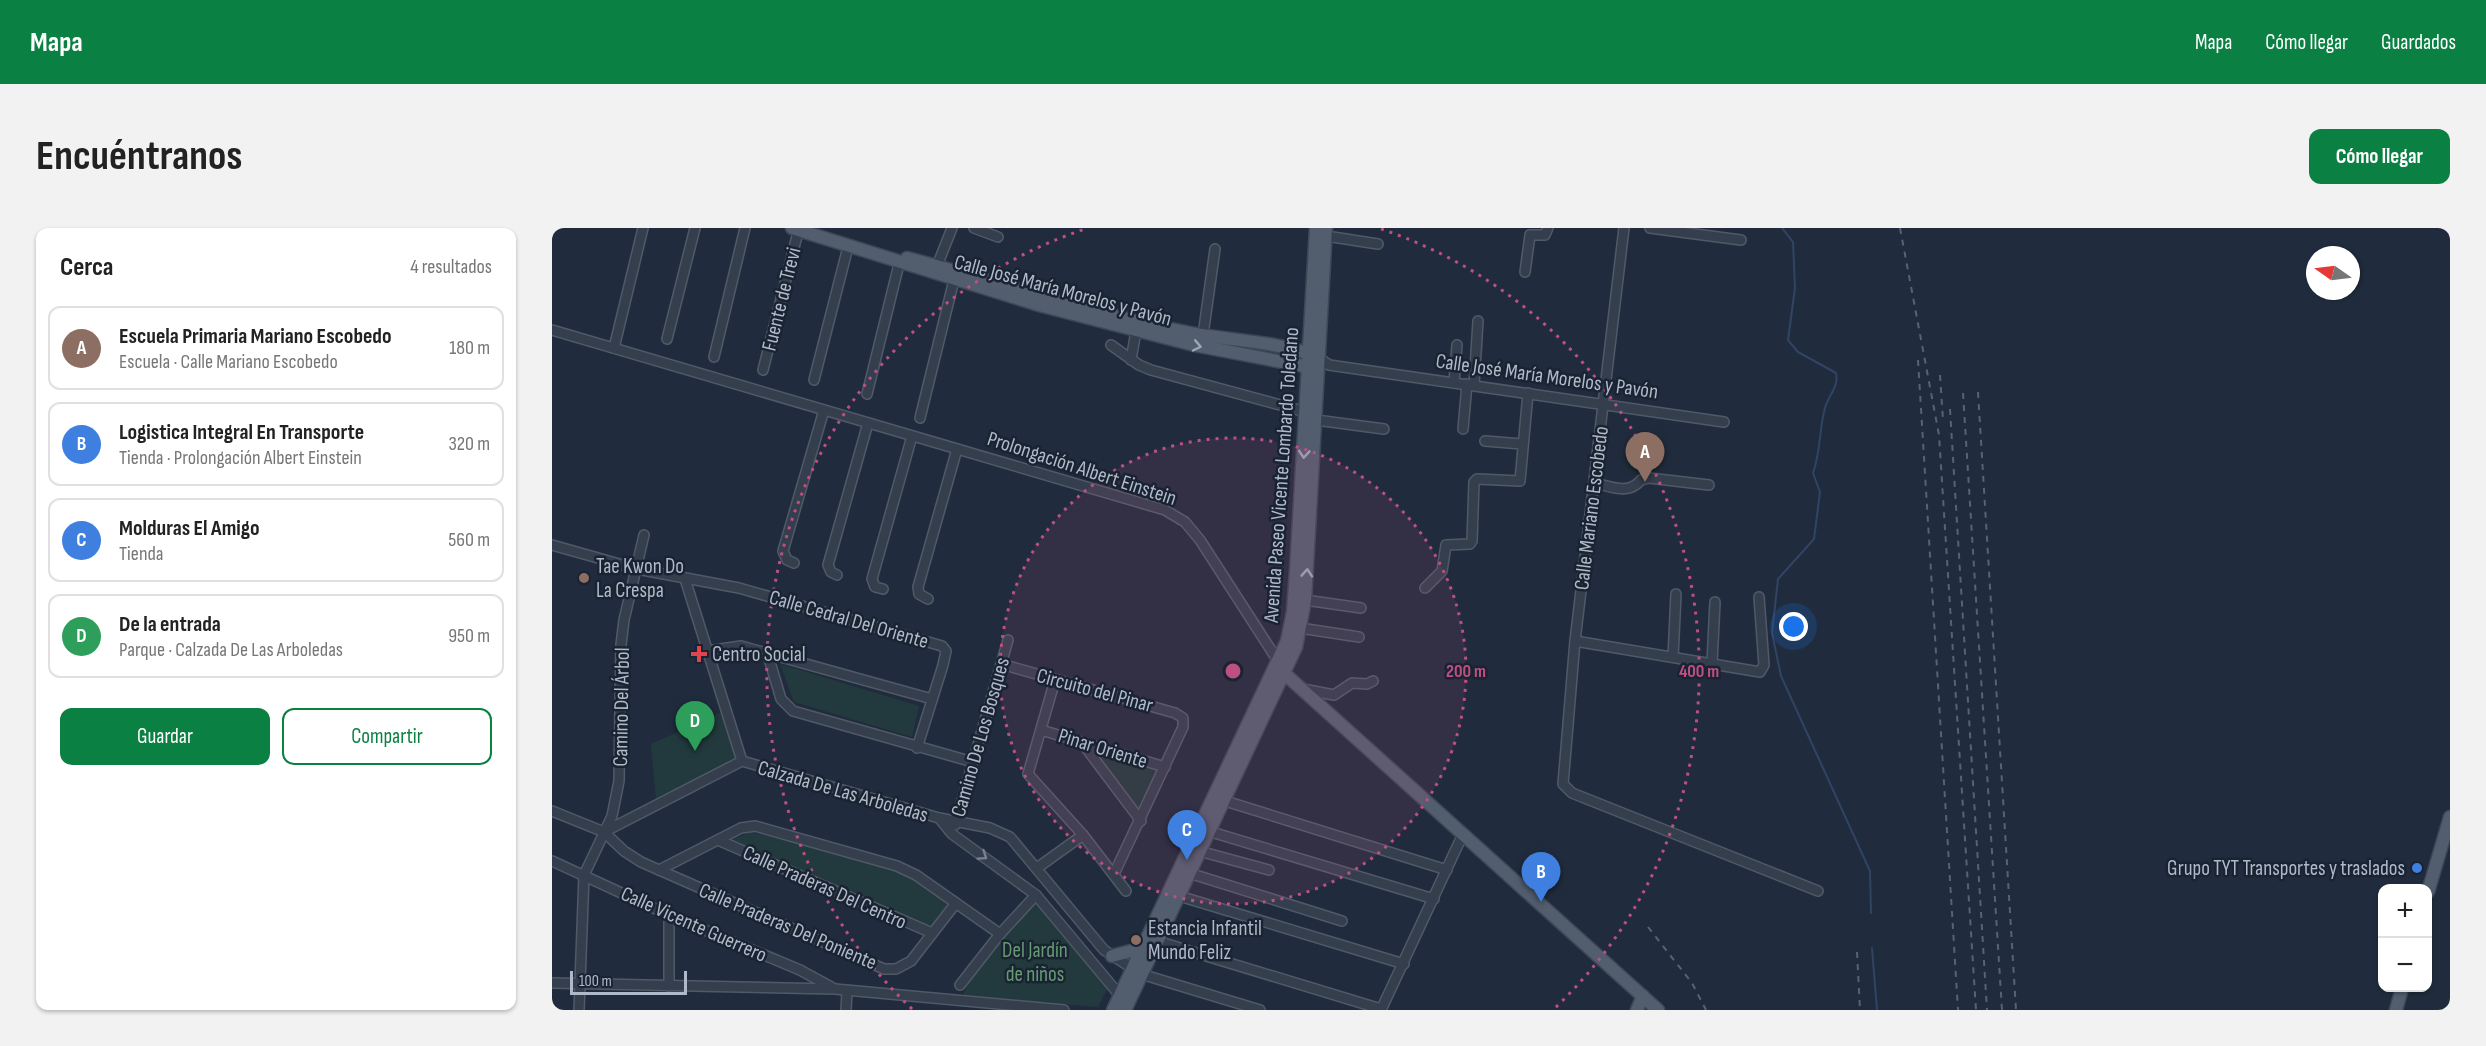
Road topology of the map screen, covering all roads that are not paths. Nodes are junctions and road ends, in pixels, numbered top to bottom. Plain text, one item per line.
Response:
1 (643, 228) edge
2 (695, 228) edge
3 (745, 228) edge
4 (952, 228) edge
5 (974, 228) edge
6 (1548, 228) edge
7 (1624, 228) edge
8 (1650, 228) edge
9 (798, 229) edge
10 (1323, 230) edge
11 (998, 237) dead end
12 (1741, 240) dead end
13 (1378, 244) dead end
14 (848, 247) junction
15 (1215, 249) dead end
16 (899, 264) junction
17 (937, 266) junction
18 (1525, 272) dead end
19 (954, 280) junction
20 (1478, 321) dead end
21 (552, 330) edge
22 (1136, 331) junction
23 (1162, 332) junction
24 (1203, 335) junction
25 (667, 339) dead end
26 (1111, 345) dead end
27 (1457, 345) dead end
28 (614, 348) junction
29 (714, 357) dead end
30 (1131, 360) junction
31 (1317, 362) junction
32 (763, 370) dead end
33 (814, 380) dead end
34 (1454, 382) junction
35 (1470, 385) junction
36 (1528, 393) junction
37 (867, 394) dead end
38 (1603, 404) junction
39 (824, 410) junction
40 (1311, 416) junction
41 (920, 418) dead end
42 (1724, 422) dead end
43 (868, 423) junction
44 (1384, 429) dead end
45 (1462, 429) dead end
46 (912, 436) junction
47 (1485, 441) dead end
48 (1522, 444) junction
49 (957, 449) junction
50 (1595, 483) junction
51 (1709, 485) dead end
52 (644, 535) dead end
53 (552, 547) edge
54 (794, 562) dead end
55 (637, 569) junction
56 (837, 575) dead end
57 (685, 579) junction
58 (1425, 588) dead end
59 (883, 589) dead end
60 (1676, 594) dead end
61 (1759, 597) dead end
62 (928, 599) dead end
63 (1305, 600) junction
64 (1715, 602) dead end
65 (1360, 608) dead end
66 (1300, 628) junction
67 (1359, 637) dead end
68 (1008, 640) dead end
69 (1575, 641) junction
70 (707, 651) junction
71 (767, 652) junction
72 (1673, 657) junction
73 (1278, 661) junction
74 (1712, 663) junction
75 (1001, 664) junction
76 (1285, 674) junction
77 (1055, 680) junction
78 (1373, 681) dead end
79 (1300, 688) junction
80 (932, 699) junction
81 (1041, 730) junction
82 (1082, 744) junction
83 (917, 748) junction
84 (742, 761) junction
85 (973, 762) junction
86 (1165, 767) junction
87 (1222, 800) junction
88 (552, 811) edge
89 (2450, 817) edge
90 (939, 818) junction
91 (957, 820) junction
92 (1141, 821) junction
93 (1208, 831) junction
94 (604, 832) junction
95 (952, 834) junction
96 (1463, 834) junction
97 (1083, 835) junction
98 (718, 840) junction
99 (1199, 850) junction
100 (552, 861) edge
101 (1037, 868) junction
102 (659, 870) junction
103 (1269, 870) dead end
104 (1447, 870) junction
105 (1189, 873) junction
106 (1114, 874) junction
107 (584, 875) junction
108 (2429, 884) edge
109 (1126, 891) dead end
110 (1818, 891) dead end
111 (1036, 895) junction
112 (1179, 896) junction
113 (1434, 899) junction
114 (956, 903) junction
115 (1064, 904) junction
116 (1053, 913) junction
117 (669, 915) junction
118 (1342, 921) dead end
119 (932, 933) junction
120 (1000, 934) junction
121 (1152, 942) junction
122 (1112, 956) junction
123 (1404, 964) junction
124 (1137, 971) junction
125 (552, 983) edge
126 (580, 984) junction
127 (960, 985) dead end
128 (669, 986) junction
129 (835, 989) junction
130 (847, 991) junction
131 (2401, 992) edge
132 (1643, 996) junction
133 (1124, 1003) edge
134 (955, 1005) edge
135 (1012, 1007) edge
136 (579, 1010) edge
137 (846, 1010) edge
138 (1064, 1010) edge
139 (1113, 1010) edge
140 (1260, 1010) edge
141 (1381, 1010) edge
142 (1637, 1010) edge
143 (1658, 1010) edge
144 (2396, 1010) edge

1 - 28 street
2 - 25 street
3 - 29 street
4 - 17 street
5 - 11 street
6 - 18 street
7 - 38 street, Calle Mariano Escobedo
8 - 12 street
9 - 14 main road, Calle José María Morelos y Pavón
9 - 17 main road, Calle José María Morelos y Pavón
9 - 32 street, Fuente de Trevi
10 - 13 street
10 - 31 main road, Avenida Paseo Vicente Lombardo Toledano
14 - 16 main road, Calle José María Morelos y Pavón
14 - 33 street
15 - 24 street
16 - 19 main road, Calle José María Morelos y Pavón
16 - 37 street
17 - 23 main road, Calle José María Morelos y Pavón
19 - 22 main road, Calle José María Morelos y Pavón
19 - 41 street
20 - 35 street
21 - 28 street, Prolongación Albert Einstein
22 - 23 main road, Calle José María Morelos y Pavón
22 - 30 street
23 - 24 main road, Calle José María Morelos y Pavón
23 -> 31 main road, Calle José María Morelos y Pavón
24 - 31 main road, Calle José María Morelos y Pavón
26 - 30 street
27 - 34 street
28 - 39 street, Prolongación Albert Einstein
30 - 40 street
31 - 34 street, Calle José María Morelos y Pavón
31 - 40 main road, Avenida Paseo Vicente Lombardo Toledano
34 - 35 street, Calle José María Morelos y Pavón
35 - 36 street, Calle José María Morelos y Pavón
35 - 45 street
36 - 38 street, Calle José María Morelos y Pavón
36 - 48 street
38 - 42 street, Calle José María Morelos y Pavón
38 - 50 street, Calle Mariano Escobedo
39 - 43 street, Prolongación Albert Einstein
39 - 54 street
40 - 44 street
63 -> 40 main road, Avenida Paseo Vicente Lombardo Toledano
40 -> 73 main road, Avenida Paseo Vicente Lombardo Toledano
43 - 46 street, Prolongación Albert Einstein
43 - 56 street
46 - 49 street, Prolongación Albert Einstein
46 - 59 street
47 - 48 street
48 - 58 street
49 - 62 street
49 - 73 street, Prolongación Albert Einstein
50 - 51 street
50 - 69 street, Calle Mariano Escobedo
52 - 55 street, Camino Del Árbol
53 - 55 street
55 - 57 street
55 - 94 street, Camino Del Árbol
57 - 70 street
57 - 80 street, Calle Cedral Del Oriente
60 - 72 street
61 - 74 street
63 - 65 street
63 - 66 main road, Avenida Paseo Vicente Lombardo Toledano
64 - 74 street
66 - 67 street
66 - 76 main road, Avenida Paseo Vicente Lombardo Toledano
68 - 75 street, Camino De Los Bosques
69 - 72 street
69 - 110 street, Calle Mariano Escobedo
70 - 71 street
70 - 84 street
71 - 80 street
71 - 83 street
72 - 74 street
73 - 76 main road, Prolongación Albert Einstein
73 - 121 main road, Avenida Paseo Vicente Lombardo Toledano
75 - 77 street, Circuito del Pinar
75 - 85 street, Camino De Los Bosques
76 - 79 main road, Prolongación Albert Einstein
76 - 87 main road, Avenida Paseo Vicente Lombardo Toledano
77 - 81 street
77 - 86 street, Circuito del Pinar
78 - 79 street
79 - 96 main road, Prolongación Albert Einstein
80 - 83 street, Calle Cedral Del Oriente
81 - 82 street, Pinar Oriente
81 - 97 street
82 - 86 street, Pinar Oriente
82 - 92 street
83 - 85 street
84 - 90 street, Calzada De Las Arboledas
84 - 94 street, Calzada De Las Arboledas
85 - 91 street, Camino De Los Bosques
86 - 92 street
87 - 93 main road, Avenida Paseo Vicente Lombardo Toledano
87 - 104 street
88 - 94 street
89 - 108 main road
90 - 91 street, Calzada De Las Arboledas
90 - 95 street, Calzada De Las Arboledas
91 - 95 street, Camino De Los Bosques
91 - 101 street, Calzada De Las Arboledas
92 - 106 street
93 - 99 main road, Avenida Paseo Vicente Lombardo Toledano
93 - 113 street
94 - 102 street, Calle Praderas Del Poniente
94 - 107 street, Camino Del Árbol
95 -> 111 street, Calzada De Las Arboledas
96 - 104 street
96 - 132 main road, Prolongación Albert Einstein
97 - 101 street
97 - 106 street
98 - 102 street
98 - 114 street
98 - 119 street, Calle Praderas Del Centro
99 - 103 street
99 - 105 main road, Avenida Paseo Vicente Lombardo Toledano
100 - 107 street, Calle Vicente Guerrero
101 - 115 street, Calzada De Las Arboledas
102 - 119 street, Calle Praderas Del Poniente
104 - 113 street
105 - 112 main road, Avenida Paseo Vicente Lombardo Toledano
105 - 118 street
106 - 109 street
107 - 117 street, Calle Vicente Guerrero
107 - 126 street
111 - 116 street, Calzada De Las Arboledas
111 - 120 street
112 - 121 main road, Avenida Paseo Vicente Lombardo Toledano
112 - 123 street
113 - 123 street
114 - 119 street, Calle Praderas Del Poniente
114 - 120 street
115 - 116 street
115 - 122 street, Calzada De Las Arboledas
116 - 133 street, Calzada De Las Arboledas
117 - 128 street
117 - 129 street, Calle Vicente Guerrero
120 - 127 street
121 - 122 main road
121 - 124 main road, Avenida Paseo Vicente Lombardo Toledano
121 - 141 street
122 - 124 street, Calzada De Las Arboledas
123 - 141 street
124 - 133 main road, Avenida Paseo Vicente Lombardo Toledano
124 - 140 street, Calzada De Las Arboledas
125 - 126 street
126 - 128 street
126 - 136 street
128 - 129 street
129 - 130 street
130 - 134 street
130 - 137 street
131 - 144 main road
132 - 142 main road
132 - 143 main road, Prolongación Albert Einstein
133 - 139 main road, Avenida Paseo Vicente Lombardo Toledano
134 - 135 street
135 - 138 street

